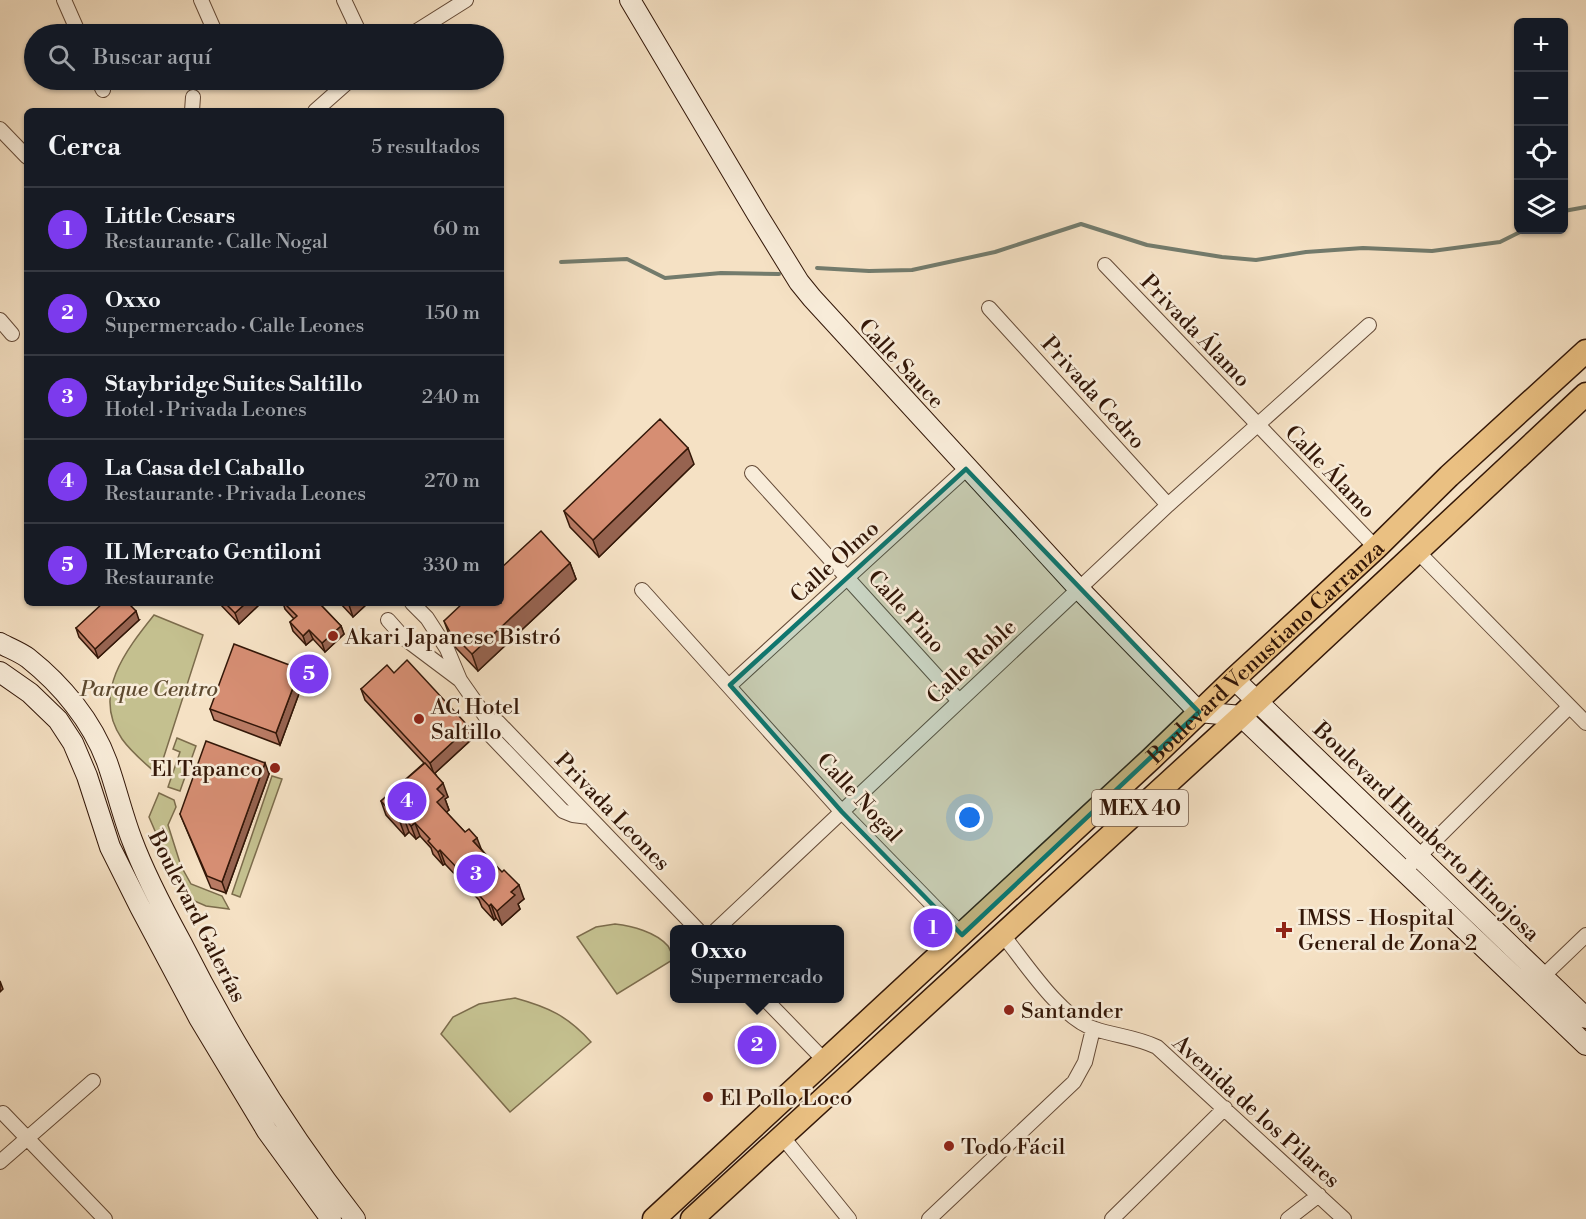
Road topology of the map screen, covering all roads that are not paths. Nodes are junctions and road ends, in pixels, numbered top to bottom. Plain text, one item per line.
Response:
1 (64, 0) edge
2 (201, 0) edge
3 (344, 0) edge
4 (465, 0) edge
5 (630, 0) edge
6 (75, 24) edge
7 (212, 24) edge
8 (355, 24) edge
9 (428, 24) edge
10 (339, 90) edge
11 (193, 97) dead end
12 (192, 108) edge
13 (318, 108) edge
14 (0, 129) edge
15 (24, 154) edge
16 (1105, 265) dead end
17 (989, 308) dead end
18 (0, 320) edge
19 (1369, 325) dead end
20 (12, 334) dead end
21 (1586, 351) edge
22 (1586, 393) edge
23 (1256, 424) junction
24 (966, 469) junction
25 (752, 472) dead end
26 (1168, 505) junction
27 (1376, 548) junction
28 (1417, 551) junction
29 (848, 577) junction
30 (1079, 589) junction
31 (642, 590) dead end
32 (415, 606) edge
33 (388, 620) dead end
34 (0, 643) edge
35 (0, 672) edge
36 (1234, 679) junction
37 (460, 680) junction
38 (730, 685) junction
39 (959, 701) junction
40 (1569, 707) junction
41 (1248, 708) junction
42 (1199, 712) junction
43 (1586, 723) edge
44 (107, 762) junction
45 (1321, 763) junction
46 (87, 776) junction
47 (1306, 778) junction
48 (842, 812) junction
49 (1418, 858) junction
50 (1403, 872) junction
51 (693, 925) edge
52 (721, 925) edge
53 (1002, 934) junction
54 (962, 935) junction
55 (1586, 936) edge
56 (1544, 976) junction
57 (1528, 990) junction
58 (768, 1003) edge
59 (1586, 1018) edge
60 (1093, 1029) junction
61 (1586, 1045) edge
62 (825, 1061) junction
63 (93, 1081) dead end
64 (1225, 1108) junction
65 (3, 1113) dead end
66 (782, 1135) junction
67 (28, 1137) junction
68 (0, 1162) edge
69 (1318, 1195) junction
70 (105, 1219) edge
71 (331, 1219) edge
72 (355, 1219) edge
73 (654, 1219) edge
74 (693, 1219) edge
75 (849, 1219) edge
76 (928, 1219) edge
77 (1112, 1219) edge
78 (1288, 1219) edge
79 (1344, 1219) edge

1 - 6 street
2 - 7 street
3 - 8 street
4 - 9 street
5 - 24 street, Calle Sauce
10 - 13 street
11 - 12 street
14 - 15 street
16 - 23 street, Privada Álamo
17 - 26 street, Privada Cedro
18 - 20 street
19 - 23 street, Calle Roble
21 - 27 main road, Boulevard Venustiano Carranza / MEX 40
22 - 28 main road, Boulevard Venustiano Carranza / MEX 40
23 - 26 street, Calle Roble
23 - 27 street, Calle Álamo
24 - 29 street, Calle Olmo
24 - 30 street, Calle Sauce
25 - 29 street, Calle Pino
26 - 30 street, Calle Roble
27 - 36 main road, Boulevard Venustiano Carranza / MEX 40
28 - 40 street
28 - 41 main road, Boulevard Venustiano Carranza / MEX 40
29 - 38 street, Calle Olmo
29 - 39 street, Calle Pino
30 - 39 street, Calle Roble
30 - 42 street, Calle Sauce
31 - 38 street, Calle Nogal
32 - 37 street
33 - 37 street
34 - 44 street, Boulevard Galerías
35 - 46 street, Boulevard Galerías
36 - 41 street, Boulevard Humberto Hinojosa
36 - 42 main road, Boulevard Venustiano Carranza / MEX 40
37 - 51 street, Privada Leones
38 - 48 street, Calle Nogal
39 - 48 street, Calle Roble
40 - 43 street
40 - 49 street
41 - 42 street
41 - 45 street, Boulevard Humberto Hinojosa
41 - 47 street, Boulevard Humberto Hinojosa
41 - 53 main road, Boulevard Venustiano Carranza / MEX 40
42 - 54 main road, Boulevard Venustiano Carranza / MEX 40
44 - 46 street
44 - 72 street, Boulevard Galerías
45 - 47 street
45 - 49 street, Boulevard Humberto Hinojosa
46 - 71 street, Boulevard Galerías
47 - 50 street, Boulevard Humberto Hinojosa
48 - 52 street, Calle Roble
48 - 54 street, Calle Nogal
49 - 50 street
49 - 56 street, Boulevard Humberto Hinojosa
50 - 57 street, Boulevard Humberto Hinojosa
53 - 60 street, Avenida de los Pilares
53 - 66 main road, Boulevard Venustiano Carranza / MEX 40
54 - 62 main road, Boulevard Venustiano Carranza / MEX 40
55 - 56 street
56 - 57 street
56 - 59 street, Boulevard Humberto Hinojosa
57 - 61 street, Boulevard Humberto Hinojosa
58 - 62 street
60 - 64 street, Avenida de los Pilares
60 - 76 street
62 - 73 main road, Boulevard Venustiano Carranza / MEX 40
63 - 67 street
64 - 69 street, Avenida de los Pilares
64 - 77 street
65 - 67 street
66 - 74 main road, Boulevard Venustiano Carranza / MEX 40
66 - 75 street
67 - 68 street
67 - 70 street
69 - 78 street
69 - 79 street, Avenida de los Pilares

